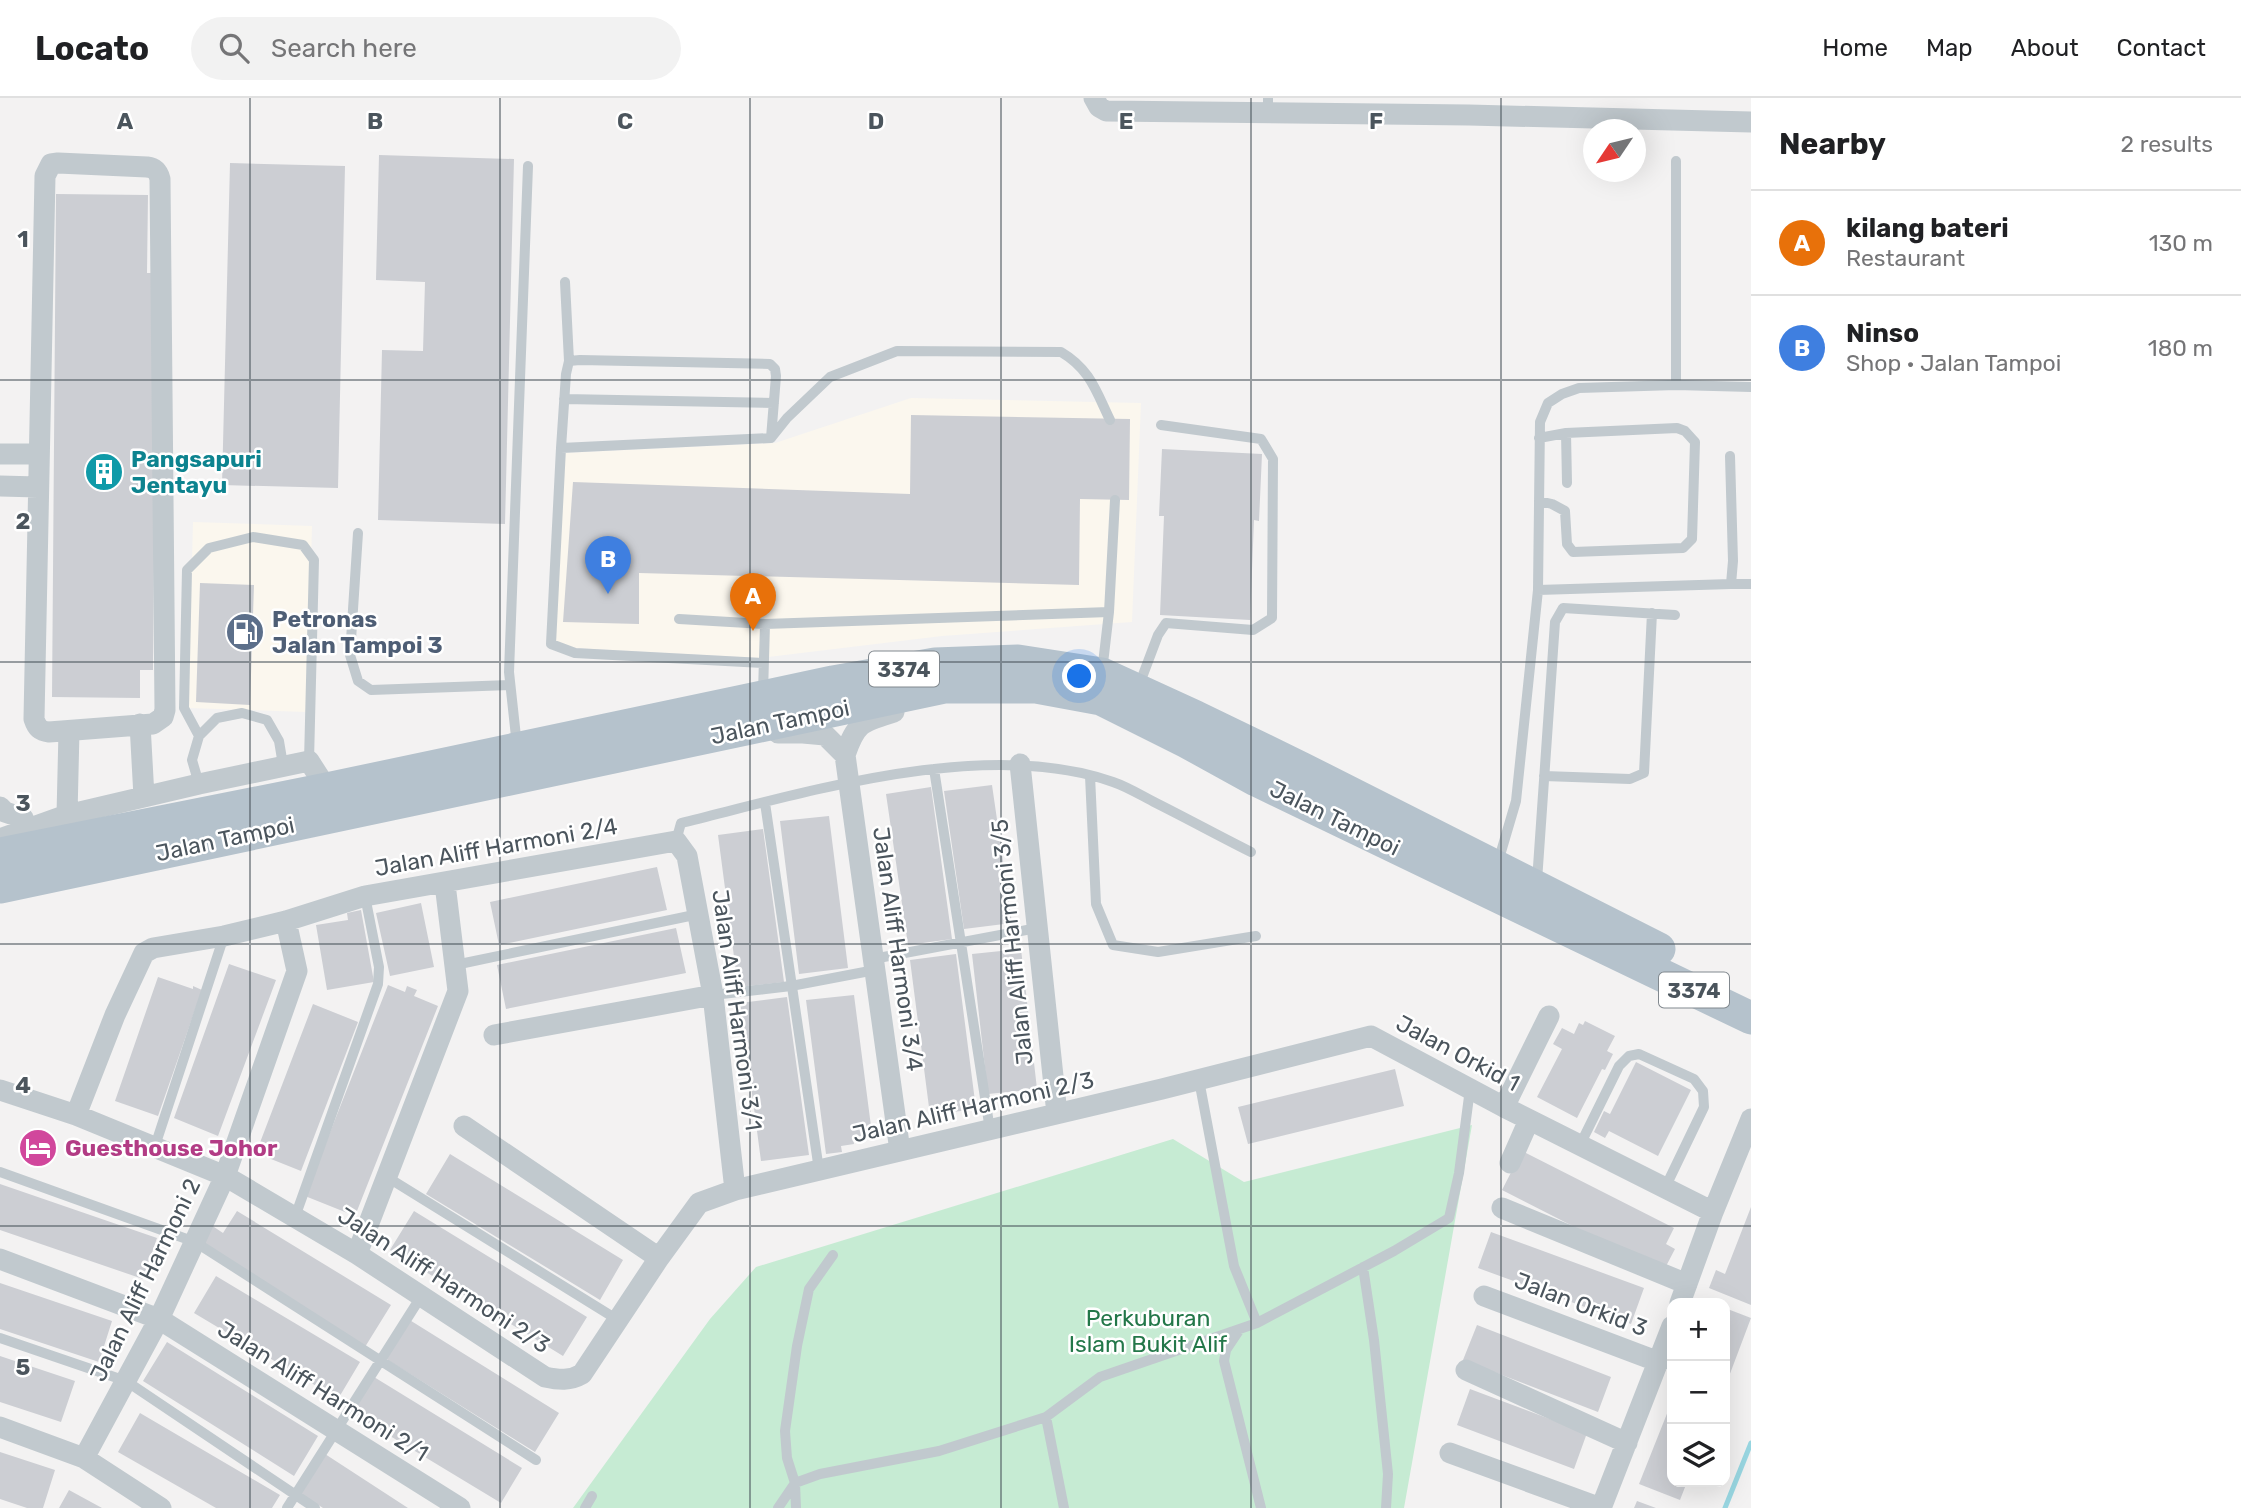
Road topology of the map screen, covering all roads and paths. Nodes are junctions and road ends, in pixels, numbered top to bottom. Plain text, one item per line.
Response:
1 (1100, 104) edge
2 (1268, 105) edge
3 (1469, 107) edge
4 (1751, 122) edge
5 (1676, 161) dead end
6 (528, 166) dead end
7 (565, 282) dead end
8 (569, 361) junction
9 (1676, 385) junction
10 (1751, 387) edge
11 (564, 399) junction
12 (774, 403) junction
13 (1110, 420) dead end
14 (1161, 425) dead end
15 (1566, 433) junction
16 (771, 438) junction
17 (1539, 438) junction
18 (561, 448) junction
19 (0, 454) edge
20 (39, 454) junction
21 (1730, 456) dead end
22 (1567, 482) dead end
23 (0, 486) edge
24 (38, 486) junction
25 (1115, 500) dead end
26 (1539, 501) junction
27 (358, 533) dead end
28 (1731, 584) junction
29 (1751, 584) edge
30 (1538, 590) junction
31 (1109, 612) junction
32 (1652, 613) junction
33 (1675, 615) dead end
34 (679, 619) dead end
35 (765, 624) junction
36 (763, 663) junction
37 (1102, 674) junction
38 (510, 685) junction
39 (1006, 687) junction
40 (1137, 691) junction
41 (763, 697) junction
42 (140, 724) junction
43 (69, 731) junction
44 (721, 734) junction
45 (199, 736) junction
46 (517, 749) junction
47 (845, 756) junction
48 (309, 761) junction
49 (1020, 764) junction
50 (282, 765) junction
51 (934, 769) junction
52 (1090, 776) junction
53 (1544, 776) junction
54 (848, 781) junction
55 (198, 784) junction
56 (327, 789) junction
57 (144, 797) junction
58 (765, 803) junction
59 (0, 807) edge
60 (67, 815) junction
61 (23, 818) junction
62 (0, 825) edge
63 (0, 839) edge
64 (676, 841) junction
65 (1251, 852) dead end
66 (0, 855) edge
67 (1497, 868) junction
68 (445, 884) junction
69 (0, 887) edge
70 (1536, 887) junction
71 (365, 897) junction
72 (699, 915) junction
73 (286, 921) junction
74 (1037, 928) junction
75 (224, 936) junction
76 (1256, 936) dead end
77 (959, 943) junction
78 (874, 964) junction
79 (455, 965) junction
80 (792, 986) junction
81 (1751, 993) edge
82 (713, 995) junction
83 (1718, 1001) junction
84 (1549, 1016) dead end
85 (1751, 1017) edge
86 (494, 1035) dead end
87 (1751, 1035) edge
88 (1199, 1080) junction
89 (1470, 1089) junction
90 (0, 1090) edge
91 (1162, 1090) joint
92 (1504, 1107) junction
93 (1057, 1114) junction
94 (76, 1115) junction
95 (1751, 1119) edge
96 (1529, 1120) junction
97 (464, 1126) dead end
98 (989, 1130) junction
99 (1580, 1145) junction
100 (155, 1146) junction
101 (900, 1151) junction
102 (1510, 1163) dead end
103 (819, 1170) junction
104 (0, 1172) edge
105 (225, 1176) junction
106 (387, 1177) junction
107 (1665, 1188) junction
108 (735, 1190) junction
109 (1502, 1208) dead end
110 (1713, 1212) junction
111 (295, 1217) junction
112 (195, 1242) junction
113 (357, 1254) junction
114 (833, 1255) dead end
115 (659, 1258) junction
116 (0, 1259) edge
117 (1363, 1267) junction
118 (1684, 1294) edge
119 (422, 1295) junction
120 (1484, 1296) dead end
121 (159, 1319) junction
122 (618, 1320) junction
123 (1257, 1323) junction
124 (1240, 1329) junction
125 (0, 1338) edge
126 (1667, 1339) edge
127 (380, 1360) junction
128 (1659, 1362) junction
129 (1466, 1370) dead end
130 (126, 1381) junction
131 (1045, 1417) junction
132 (0, 1427) edge
133 (336, 1429) junction
134 (1627, 1443) junction
135 (1450, 1452) dead end
136 (84, 1458) junction
137 (536, 1460) dead end
138 (795, 1483) junction
139 (295, 1495) junction
140 (592, 1496) dead end
141 (161, 1508) edge
142 (287, 1508) edge
143 (315, 1508) edge
144 (460, 1508) edge
145 (584, 1508) edge
146 (778, 1508) edge
147 (796, 1508) edge
148 (1064, 1508) edge
149 (1261, 1508) edge
150 (1385, 1508) edge
151 (1601, 1508) edge

1 - 2 street
2 - 3 street
3 - 4 street
5 - 9 lane
6 - 38 lane
7 - 8 lane
8 - 11 lane
8 - 12 lane
9 - 10 lane
9 - 17 lane
11 - 12 lane
11 - 18 lane
12 - 16 lane
13 - 16 lane
14 - 40 lane
15 - 17 lane
15 - 22 lane
15 - 26 lane
16 - 18 lane
17 - 26 lane
18 - 36 lane
19 - 20 street
20 - 24 street
20 - 42 street
21 - 28 lane
23 - 24 street
24 - 43 street
25 - 31 lane
26 - 30 lane
27 - 38 lane
28 - 29 lane
28 - 30 lane
30 - 67 lane
31 - 35 lane
31 - 37 lane
32 - 33 lane
32 - 53 lane
32 - 53 lane
34 - 35 lane
35 - 36 lane
36 - 41 lane
37 - 40 main road, Jalan Tampoi / 3374
37 - 41 main road, Jalan Tampoi / 3374
38 - 46 lane
39 - 44 main road, Jalan Tampoi / 3374
39 - 47 street
39 - 83 main road, Jalan Tampoi / 3374
40 - 67 main road, Jalan Tampoi / 3374
41 - 46 main road, Jalan Tampoi / 3374
42 - 43 street
42 - 57 street
43 - 60 street
44 - 47 street
44 - 69 main road, Jalan Tampoi / 3374
45 - 48 lane
45 - 50 lane
45 - 55 lane
46 - 56 main road, Jalan Tampoi / 3374
47 - 54 street, Jalan Aliff Harmoni 3/4
48 - 50 street
48 - 56 street
49 - 51 lane
49 - 52 lane
49 - 74 street, Jalan Aliff Harmoni 3/5
50 - 55 street
51 - 54 lane
51 - 77 lane
52 - 65 lane
52 - 76 lane
53 - 70 lane
54 - 58 lane
54 - 78 street, Jalan Aliff Harmoni 3/4
55 - 57 street
56 - 66 main road, Jalan Tampoi / 3374
57 - 60 street
58 - 64 lane
58 - 80 lane
59 - 61 street
60 - 61 street
60 - 63 street
61 - 62 street
64 - 68 street, Jalan Aliff Harmoni 2/4
64 - 72 street, Jalan Aliff Harmoni 3/1
67 - 70 main road, Jalan Tampoi / 3374
68 - 71 street, Jalan Aliff Harmoni 2/4
68 - 79 street
70 - 81 main road, Jalan Tampoi / 3374
71 - 73 street, Jalan Aliff Harmoni 2/4
71 - 111 lane
72 - 79 lane
72 - 82 street, Jalan Aliff Harmoni 3/1
73 - 75 street, Jalan Aliff Harmoni 2/4
73 - 105 street, Jalan Aliff Harmoni 2
74 - 77 lane
74 - 93 street, Jalan Aliff Harmoni 3/5
75 - 94 street, Jalan Aliff Harmoni 2/4
75 - 100 lane
77 - 78 lane
77 - 98 lane
78 - 80 lane
78 - 101 street, Jalan Aliff Harmoni 3/4
79 - 106 street
80 - 82 lane
80 - 103 lane
82 - 86 street
82 - 108 street, Jalan Aliff Harmoni 3/1
83 - 85 main road, Jalan Tampoi / 3374
83 - 87 street
84 - 92 street
88 - 89 street, Jalan Orkid 1
88 - 91 street, Jalan Orkid 1
88 - 123 lane
89 - 92 street, Jalan Orkid 1
89 - 117 lane
90 - 94 street, Jalan Aliff Harmoni 2/3
91 - 93 street, Jalan Aliff Harmoni 2/3
92 - 96 street, Jalan Orkid 1
93 - 98 street, Jalan Aliff Harmoni 2/3
94 - 100 street, Jalan Aliff Harmoni 2/3
95 - 110 street
96 - 99 street, Jalan Orkid 1
96 - 102 street
97 - 115 street
98 - 101 street, Jalan Aliff Harmoni 2/3
99 - 107 street, Jalan Orkid 1
99 - 107 lane
100 - 105 street, Jalan Aliff Harmoni 2/3
101 - 103 street, Jalan Aliff Harmoni 2/3
103 - 108 street, Jalan Aliff Harmoni 2/3
104 - 112 lane
105 - 111 street, Jalan Aliff Harmoni 2/3
105 - 112 street, Jalan Aliff Harmoni 2
106 - 113 street
106 - 122 lane
107 - 110 street, Jalan Orkid 1
108 - 115 street, Jalan Aliff Harmoni 2/3
109 - 118 street
110 - 118 street
111 - 113 street, Jalan Aliff Harmoni 2/3
112 - 121 street, Jalan Aliff Harmoni 2
112 - 127 lane
113 - 119 street, Jalan Aliff Harmoni 2/3
114 - 138 lane
115 - 122 street, Jalan Aliff Harmoni 2/3
116 - 121 street, Jalan Aliff Harmoni 2/1
117 - 123 lane
117 - 150 lane
119 - 122 street, Jalan Aliff Harmoni 2/3
119 - 127 lane
120 - 128 street, Jalan Orkid 3
121 - 130 street, Jalan Aliff Harmoni 2
121 - 133 street, Jalan Aliff Harmoni 2/1
123 - 124 lane
124 - 131 lane
124 - 149 lane
125 - 130 lane
126 - 128 street
127 - 133 lane
127 - 137 lane
128 - 134 street
129 - 134 street
130 - 136 street, Jalan Aliff Harmoni 2
130 - 139 lane
131 - 138 lane
131 - 148 lane
132 - 136 street
133 - 139 lane
133 - 144 street, Jalan Aliff Harmoni 2/1
134 - 151 street
135 - 151 street
136 - 141 street
138 - 146 lane
138 - 147 lane
139 - 142 lane
139 - 143 lane
140 - 145 lane

